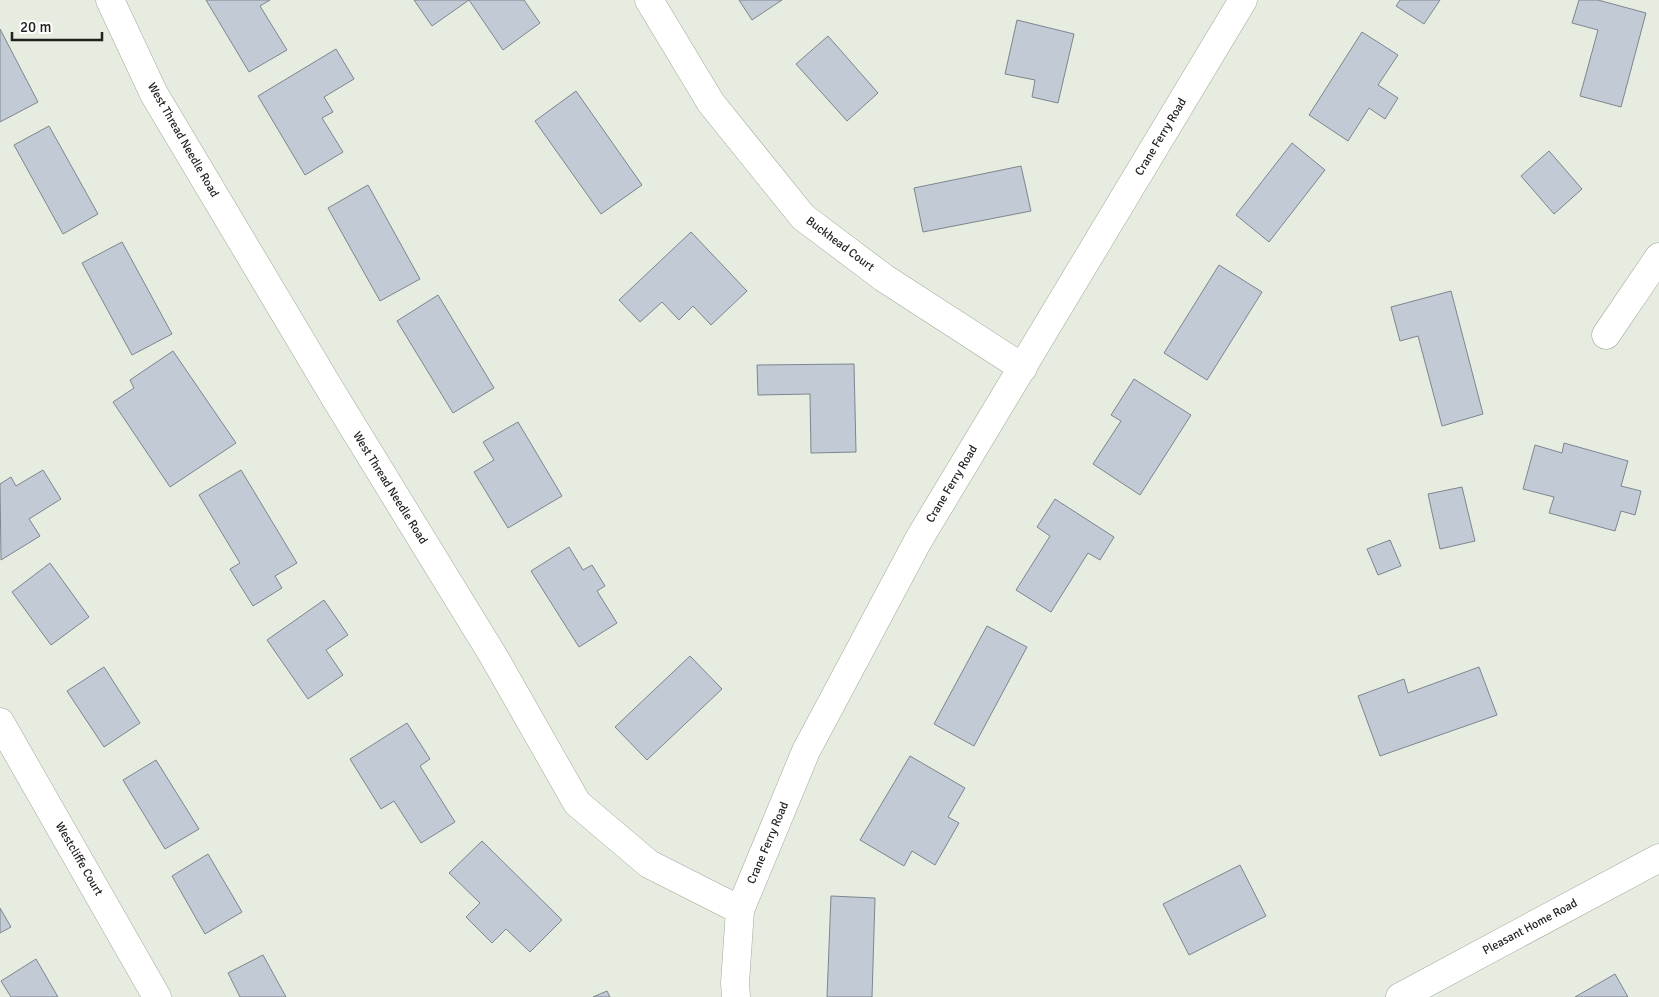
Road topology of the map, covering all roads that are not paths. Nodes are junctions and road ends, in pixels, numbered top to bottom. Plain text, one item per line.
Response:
1 (110, 0) edge
2 (649, 0) edge
3 (1243, 0) edge
4 (1659, 257) edge
5 (1606, 335) dead end
6 (1023, 368) junction
7 (0, 722) edge
8 (1659, 858) edge
9 (740, 910) junction
10 (157, 997) edge
11 (736, 997) edge
12 (1400, 997) edge

1 - 9 street, West Thread Needle Road
2 - 6 street, Buckhead Court
3 - 6 street, Crane Ferry Road
4 - 5 street
6 - 9 street, Crane Ferry Road
7 - 10 street, Westcliffe Court
8 - 12 street, Pleasant Home Road
9 - 11 street, Crane Ferry Road

